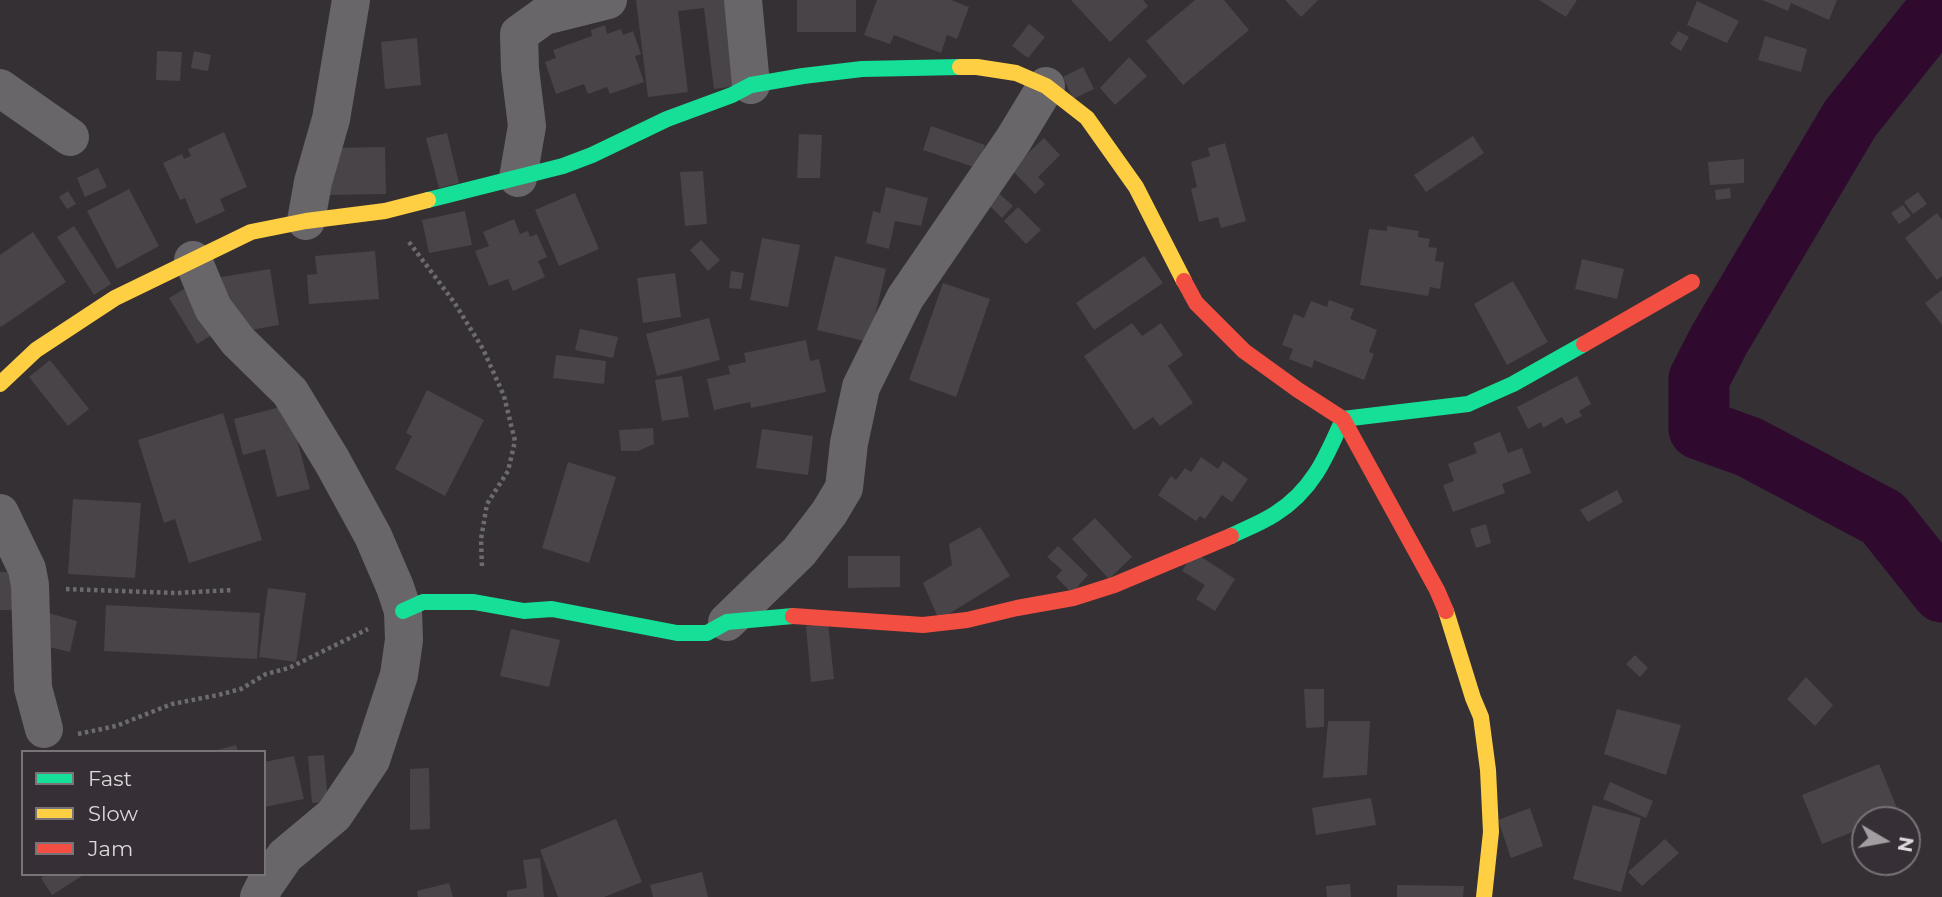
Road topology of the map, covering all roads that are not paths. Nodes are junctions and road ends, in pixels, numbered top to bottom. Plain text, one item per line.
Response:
1 (351, 0) edge
2 (608, 0) edge
3 (743, 0) edge
4 (751, 85) junction
5 (1046, 86) junction
6 (0, 88) edge
7 (69, 137) dead end
8 (518, 178) junction
9 (306, 221) junction
10 (193, 260) junction
11 (1692, 282) dead end
12 (0, 383) edge
13 (1342, 419) junction
14 (0, 513) edge
15 (402, 611) junction
16 (727, 622) junction
17 (44, 729) road end
18 (259, 897) edge
19 (1484, 897) edge

1 - 9 street
2 - 8 street
3 - 4 street
4 - 5 street
4 - 8 street
5 - 13 street
5 - 16 street
6 - 7 street
8 - 9 street
9 - 10 street
10 - 12 street
10 - 15 street
11 - 13 street
13 - 16 street
13 - 19 street
14 - 17 street
15 - 16 street
15 - 18 street

